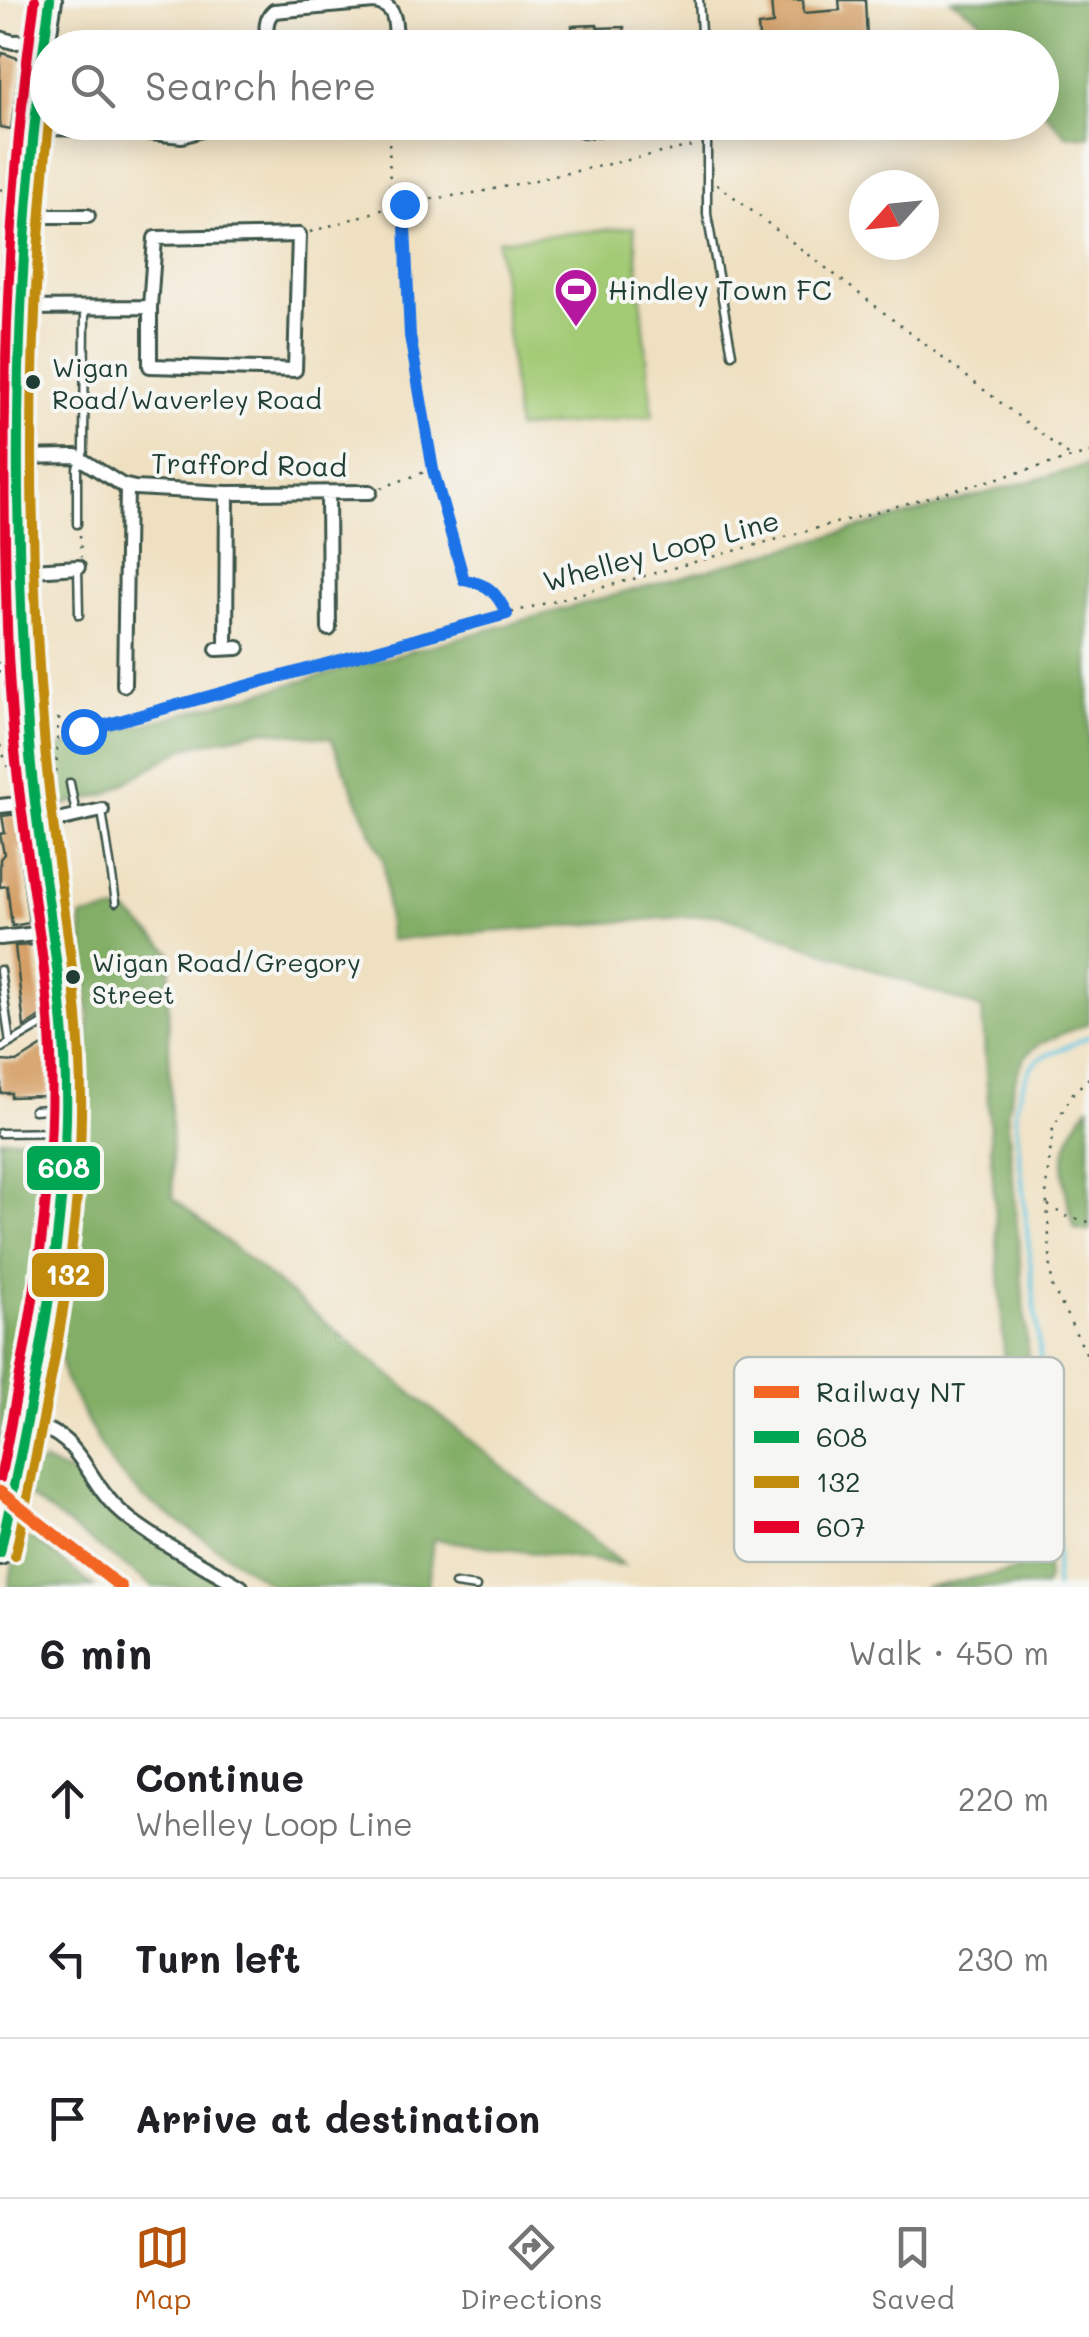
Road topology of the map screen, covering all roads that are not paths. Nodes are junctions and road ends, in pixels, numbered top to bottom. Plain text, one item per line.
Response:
1 (50, 0) edge
2 (699, 0) edge
3 (46, 30) edge
4 (267, 30) edge
5 (394, 30) edge
6 (701, 30) edge
7 (0, 38) edge
8 (30, 41) edge
9 (33, 140) edge
10 (708, 140) edge
11 (26, 216) junction
12 (88, 216) dead end
13 (13, 298) edge
14 (150, 307) junction
15 (86, 308) junction
16 (732, 354) dead end
17 (8, 394) edge
18 (15, 457) junction
19 (81, 457) junction
20 (127, 487) junction
21 (370, 492) road end
22 (227, 493) junction
23 (328, 494) junction
24 (9, 498) edge
25 (77, 524) road end
26 (78, 567) joint
27 (13, 584) edge
28 (79, 615) dead end
29 (331, 629) dead end
30 (227, 648) dead end
31 (11, 667) edge
32 (110, 688) dead end
33 (70, 783) dead end
34 (32, 803) junction
35 (0, 806) edge
36 (102, 810) joint
37 (76, 814) junction
38 (116, 902) dead end
39 (54, 932) junction
40 (0, 938) edge
41 (0, 970) edge
42 (63, 1010) junction
43 (10, 1043) junction
44 (0, 1048) edge
45 (65, 1108) junction
46 (34, 1110) dead end
47 (64, 1132) junction
48 (0, 1133) edge
49 (27, 1425) junction
50 (0, 1553) edge
51 (455, 1584) dead end
52 (241, 1587) edge
53 (476, 1587) edge

1 - 3 highway
2 - 6 lane
4 - 5 street
7 - 8 street
9 - 11 highway
10 - 16 lane
11 - 12 street
11 - 13 highway
13 - 15 street
13 - 17 highway
14 - 14 street
14 - 15 street
15 - 19 lane
17 - 18 highway
18 - 19 street
18 - 24 highway
19 - 20 street, Trafford Road
19 - 25 lane
20 - 22 street, Trafford Road
20 - 32 street
21 - 23 street, Trafford Road
22 - 23 street, Trafford Road
22 - 30 street
23 - 29 street
24 - 27 highway
26 - 27 street
26 - 28 lane
27 - 31 highway
31 - 34 highway
33 - 37 lane
34 - 35 street
34 - 37 street
34 - 39 highway
36 - 37 street
36 - 38 lane
39 - 40 street
39 - 42 highway
41 - 43 lane
42 - 43 lane
42 - 45 highway
43 - 44 lane
45 - 46 lane
45 - 47 highway
47 - 48 lane
47 - 49 highway
49 - 50 highway
49 - 52 street
51 - 53 lane

